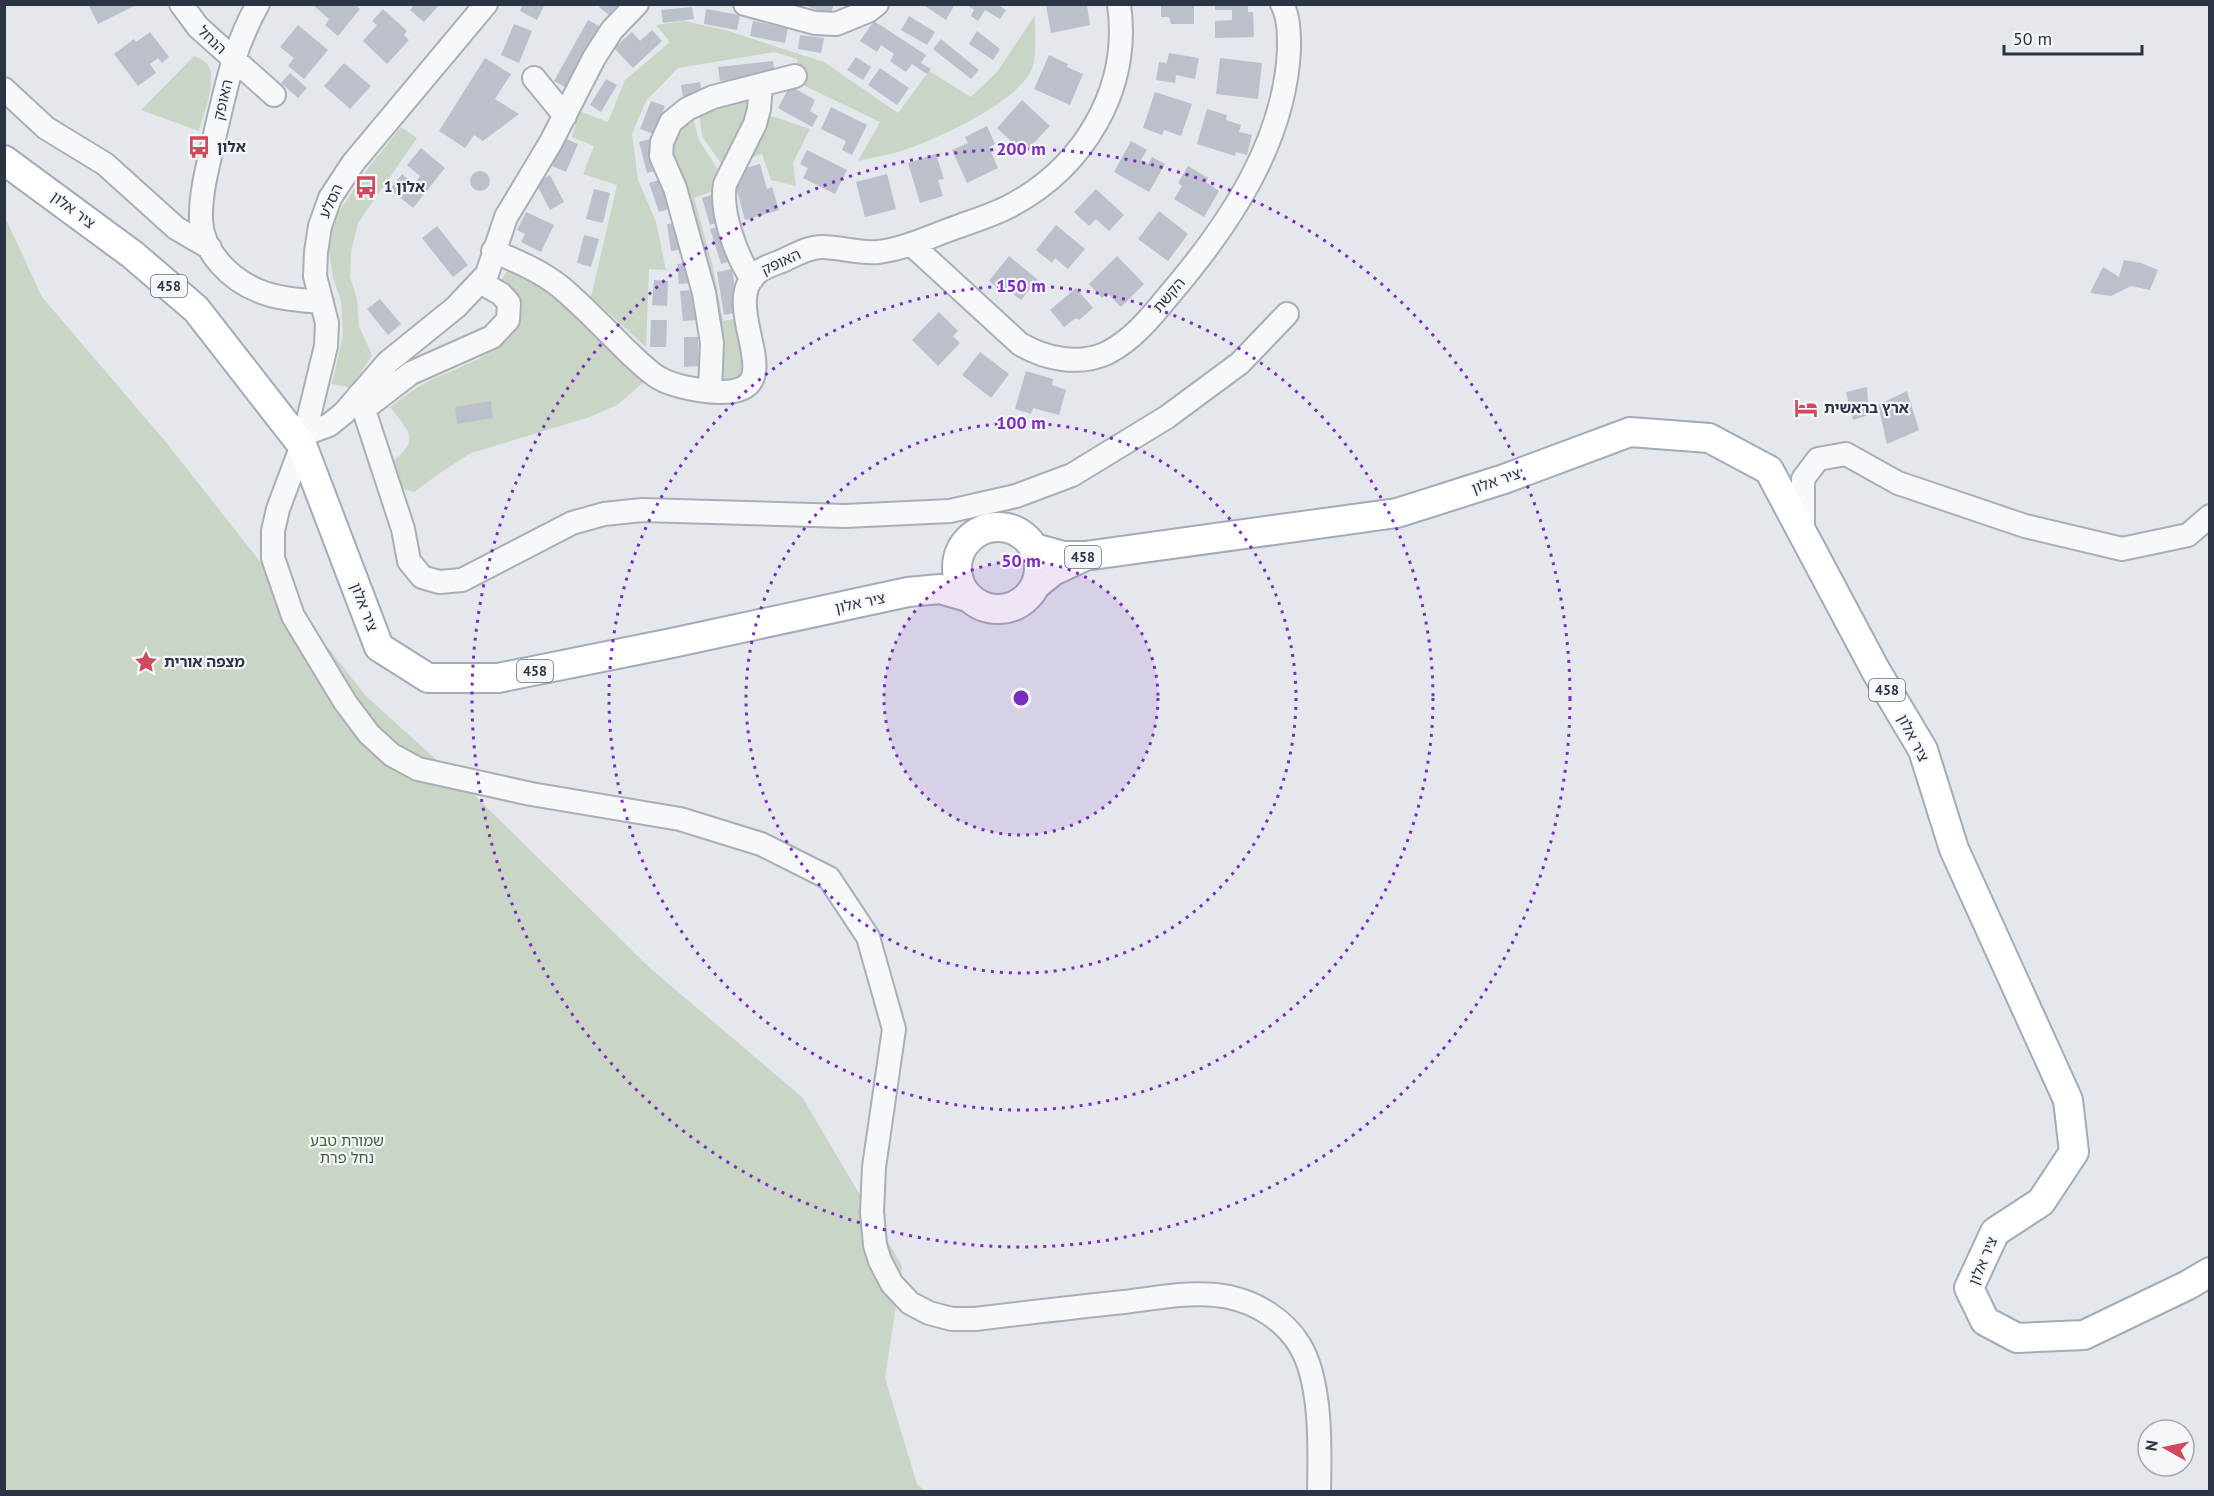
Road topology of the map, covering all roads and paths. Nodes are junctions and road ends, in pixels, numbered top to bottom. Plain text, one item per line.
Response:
1 (181, 4) edge
2 (258, 4) edge
3 (486, 4) edge
4 (637, 4) edge
5 (745, 4) edge
6 (877, 4) edge
7 (1119, 4) edge
8 (1284, 5) edge
9 (232, 59) junction
10 (795, 76) dead end
11 (534, 78) dead end
12 (761, 85) junction
13 (4, 89) edge
14 (274, 95) dead end
15 (565, 116) junction
16 (4, 160) edge
17 (911, 244) junction
18 (210, 248) junction
19 (493, 251) junction
20 (752, 279) junction
21 (480, 282) junction
22 (322, 303) junction
23 (1287, 314) dead end
24 (710, 390) junction
25 (362, 402) junction
26 (304, 440) junction
27 (2210, 516) edge
28 (1803, 535) junction
29 (1035, 548) junction
30 (960, 553) junction
31 (1085, 556) junction
32 (1037, 584) junction
33 (908, 592) junction
34 (968, 597) junction
35 (2210, 1272) edge
36 (1319, 1491) edge

1 - 9 street, הנחל
2 - 9 street, האופק
3 - 22 street, הסלע
4 - 15 street
5 - 6 street
7 - 17 street, האופק
8 - 17 street, הקשת
9 - 14 street, הנחל
9 - 18 street, האופק
10 - 12 street
11 - 15 street
12 - 20 street
12 - 24 street
13 - 18 street
15 - 19 street
16 - 26 main road, ציר אלון / 458
17 - 20 street, האופק
18 - 22 street, האופק
19 - 21 street
19 - 24 street, האופק
20 - 24 street, האופק
21 - 25 street
21 - 25 street
22 - 26 street, הסלע
23 - 25 street
25 - 26 street
26 - 33 main road, ציר אלון / 458
26 - 36 street, הסלע
27 - 28 street
28 - 31 main road, ציר אלון / 458
28 - 35 main road, ציר אלון / 458
29 - 30 main road
29 - 31 main road, ציר אלון / 458
29 - 32 main road
30 - 33 main road, ציר אלון / 458
30 - 34 main road
31 - 32 main road, ציר אלון / 458
32 - 34 main road
33 - 34 main road, ציר אלון / 458

